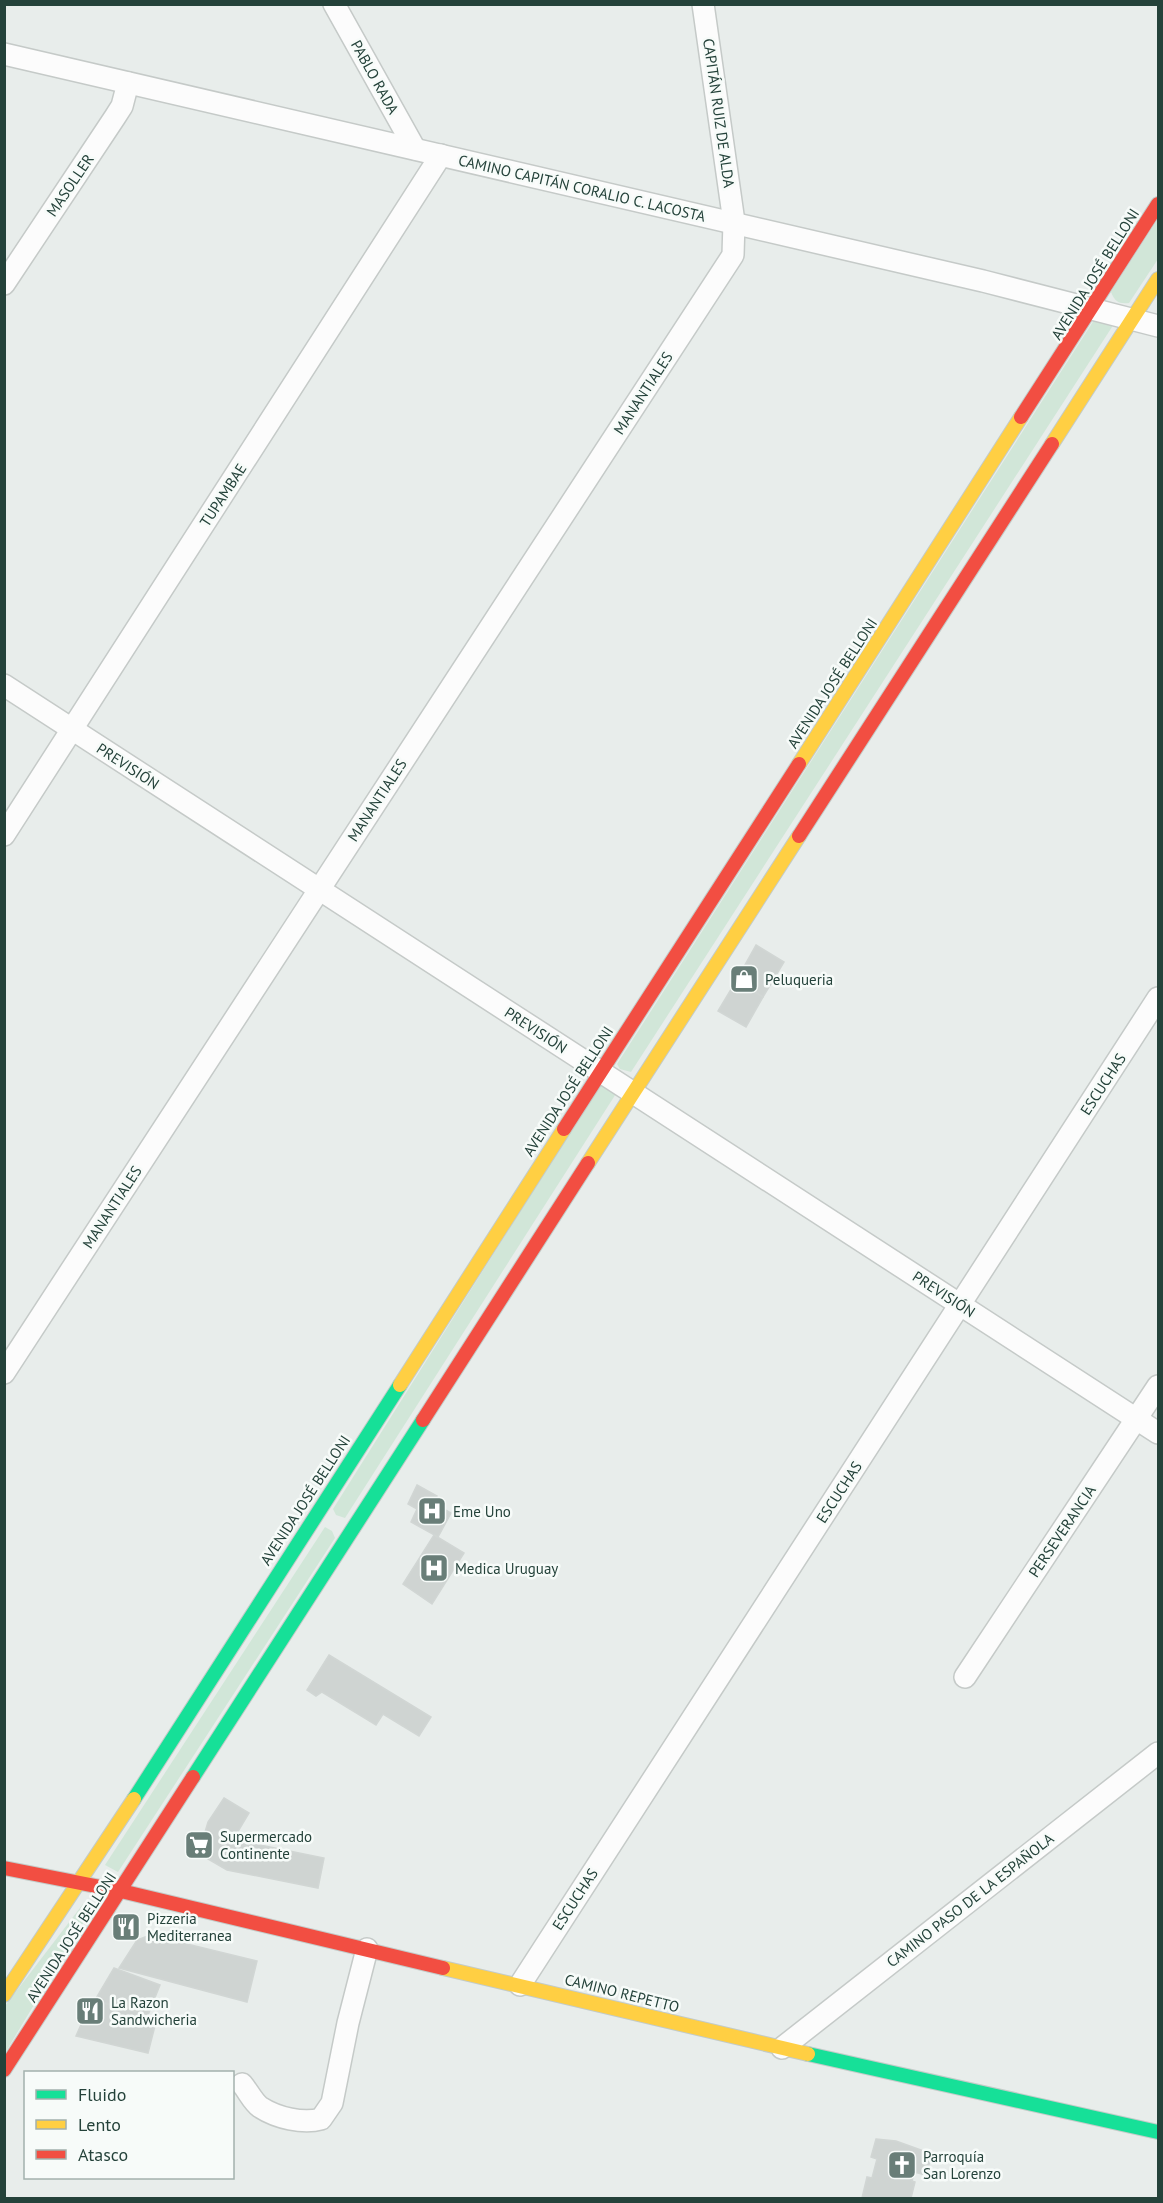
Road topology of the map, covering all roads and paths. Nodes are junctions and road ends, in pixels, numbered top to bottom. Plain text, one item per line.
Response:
1 (334, 4) edge
2 (703, 4) edge
3 (4, 54) edge
4 (128, 83) junction
5 (415, 149) junction
6 (441, 155) junction
7 (1158, 204) edge
8 (734, 222) junction
9 (1158, 279) edge
10 (4, 284) edge
11 (1092, 310) junction
12 (1133, 320) junction
13 (1158, 326) edge
14 (4, 685) edge
15 (73, 730) junction
16 (4, 835) edge
17 (319, 889) junction
18 (1158, 998) edge
19 (601, 1072) junction
20 (633, 1093) junction
21 (961, 1305) junction
22 (4, 1373) edge
23 (1158, 1386) edge
24 (1137, 1419) junction
25 (1158, 1433) edge
26 (325, 1519) junction
27 (349, 1533) junction
28 (965, 1677) dead end
29 (1158, 1753) edge
30 (4, 1868) edge
31 (79, 1884) junction
32 (121, 1891) junction
33 (367, 1949) junction
34 (519, 1985) junction
35 (4, 1995) edge
36 (782, 2048) junction
37 (4, 2070) edge
38 (242, 2084) dead end
39 (1158, 2132) edge

1 - 5 street, PABLO RADA
2 - 8 street, CAPITÁN RUIZ DE ALDA
3 - 4 street, CAMINO CAPITÁN CORALIO C. LACOSTA
4 - 5 street, CAMINO CAPITÁN CORALIO C. LACOSTA
4 - 10 street, MASOLLER
5 - 6 street, CAMINO CAPITÁN CORALIO C. LACOSTA
6 - 8 street, CAMINO CAPITÁN CORALIO C. LACOSTA
6 - 15 street, TUPAMBAE
7 - 11 main road, AVENIDA JOSÉ BELLONI
8 - 11 street, CAMINO CAPITÁN CORALIO C. LACOSTA
8 - 17 street, MANANTIALES
9 - 12 main road, AVENIDA JOSÉ BELLONI
11 - 12 street, CAMINO CAPITÁN CORALIO C. LACOSTA
11 - 19 main road, AVENIDA JOSÉ BELLONI
12 - 13 street, CAMINO CAPITÁN CORALIO C. LACOSTA
12 - 20 main road, AVENIDA JOSÉ BELLONI
14 - 15 street, PREVISIÓN
15 - 16 street, TUPAMBAE
15 - 17 street, PREVISIÓN
17 - 19 street, PREVISIÓN
17 - 22 street, MANANTIALES
18 - 21 street, ESCUCHAS
19 - 20 street, PREVISIÓN
19 - 26 main road, AVENIDA JOSÉ BELLONI
20 - 21 street, PREVISIÓN
20 - 27 main road, AVENIDA JOSÉ BELLONI
21 - 24 street, PREVISIÓN
21 - 34 street, ESCUCHAS
23 - 24 street, PERSEVERANCIA
24 - 25 street, PREVISIÓN
24 - 28 street, PERSEVERANCIA
26 - 27 main road
26 - 31 main road, AVENIDA JOSÉ BELLONI
27 - 32 main road, AVENIDA JOSÉ BELLONI
29 - 36 street, CAMINO PASO DE LA ESPAÑOLA
30 - 31 main road, CAMINO REPETTO
31 - 32 main road, CAMINO REPETTO
31 - 35 main road, AVENIDA JOSÉ BELLONI
32 - 33 main road, CAMINO REPETTO
32 - 37 main road, AVENIDA JOSÉ BELLONI
33 - 34 main road, CAMINO REPETTO
33 - 38 street
34 - 36 main road, CAMINO REPETTO
36 - 39 main road, CAMINO REPETTO

